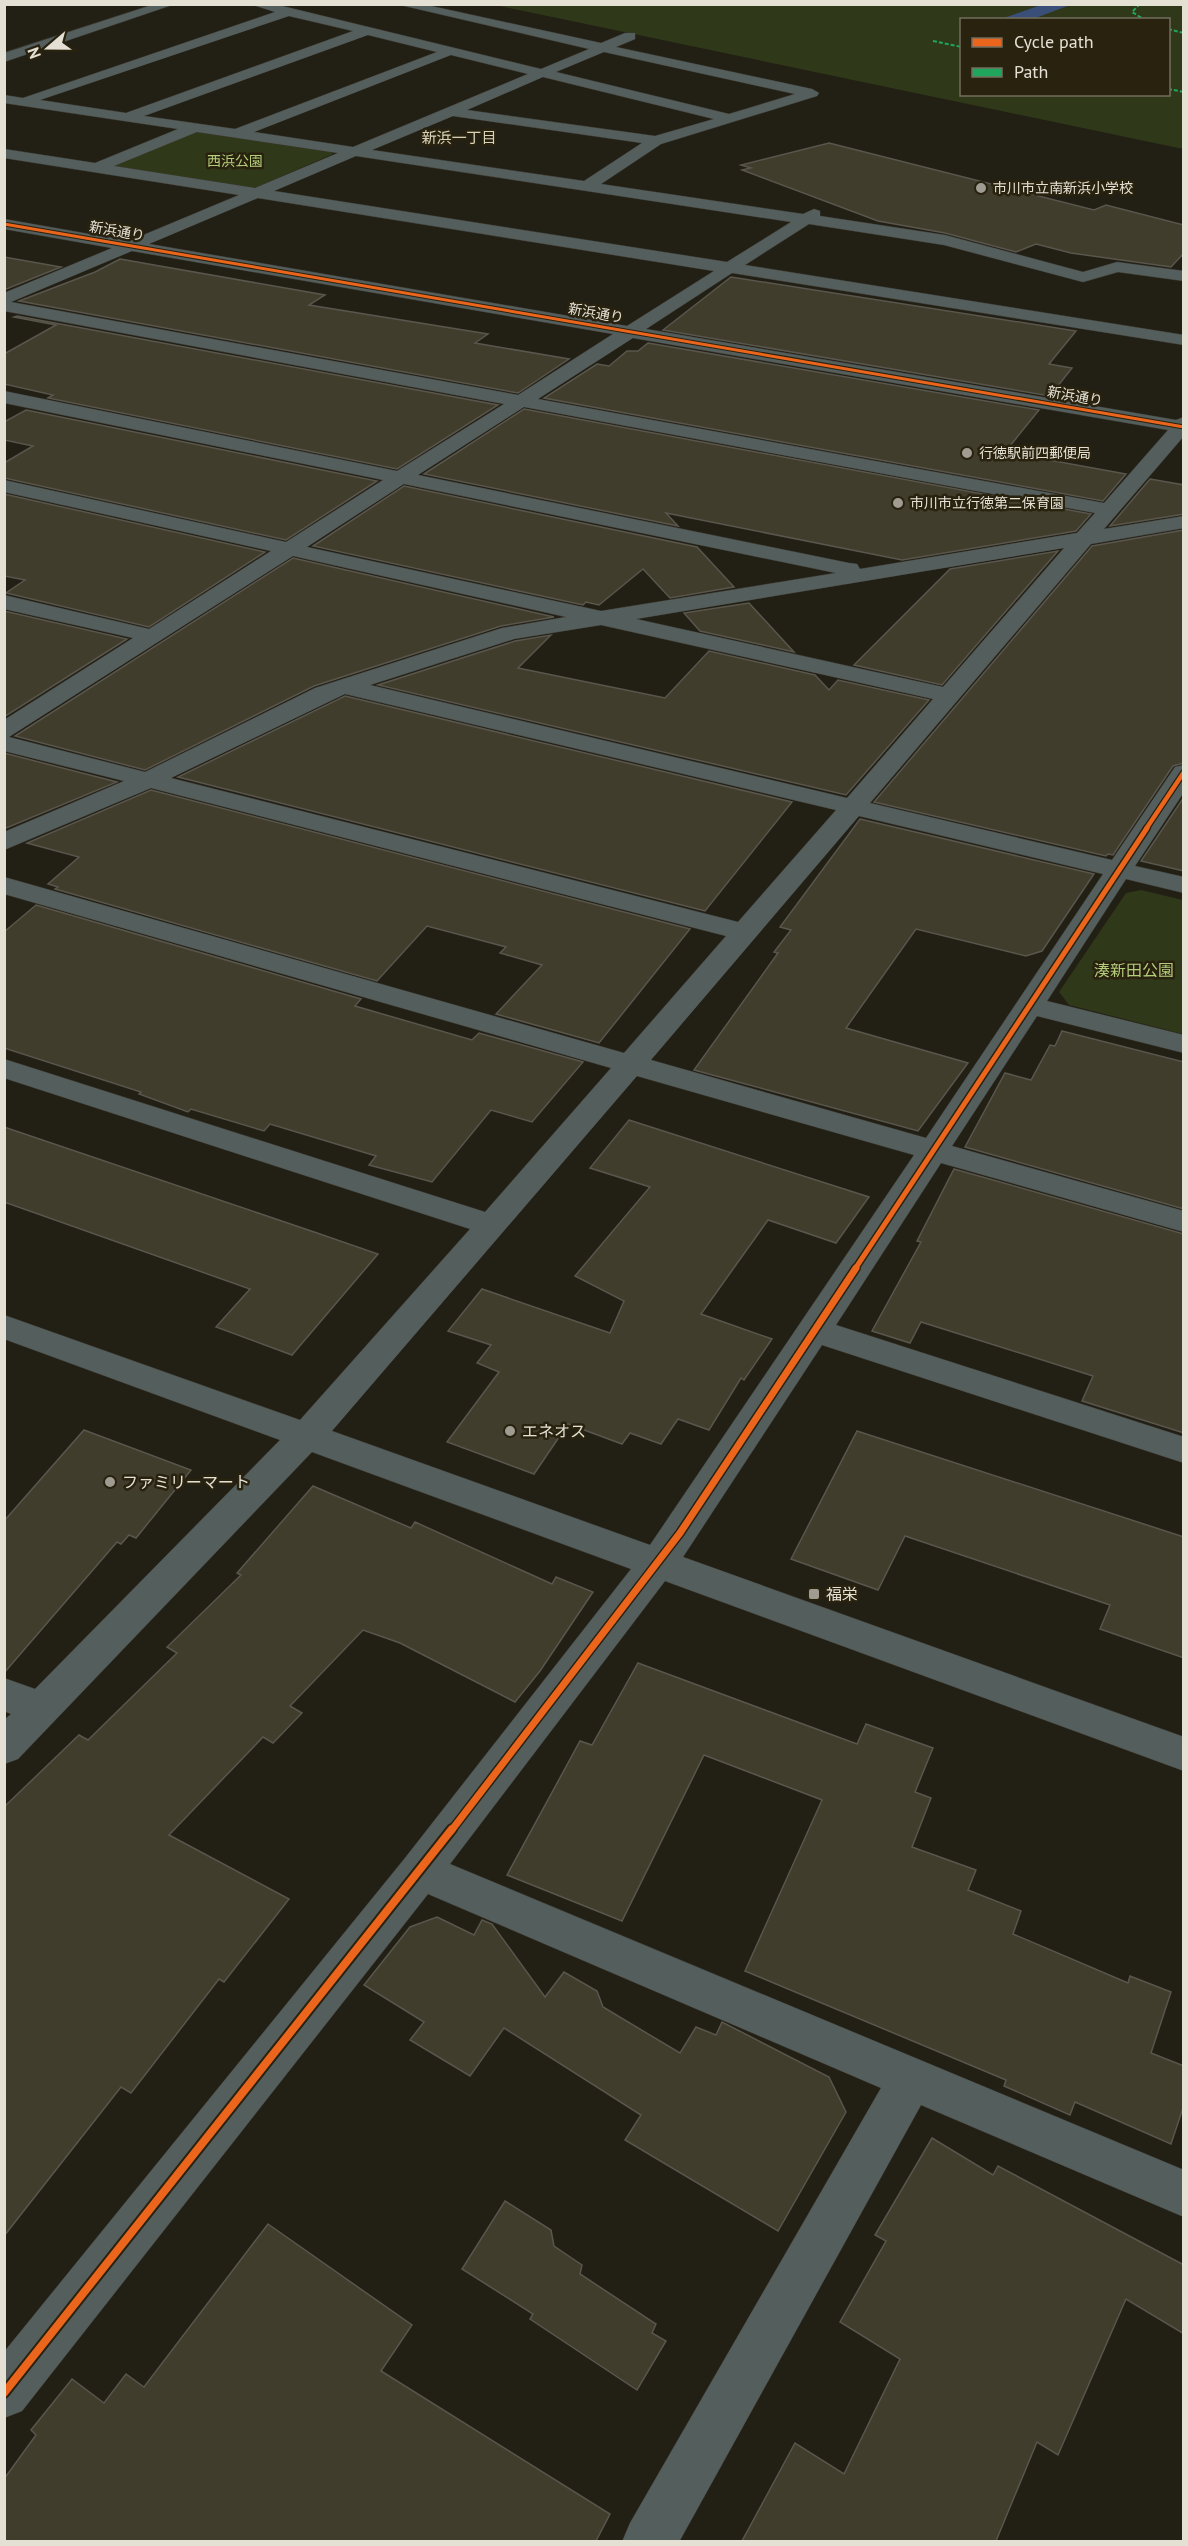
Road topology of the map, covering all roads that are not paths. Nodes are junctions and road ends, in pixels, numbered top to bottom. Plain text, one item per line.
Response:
1 (169, 4) edge
2 (256, 4) edge
3 (402, 4) edge
4 (288, 12) junction
5 (366, 31) junction
6 (630, 36) dead end
7 (601, 47) junction
8 (450, 51) junction
9 (4, 58) edge
10 (543, 73) junction
11 (4, 99) edge
12 (21, 101) junction
13 (452, 112) junction
14 (127, 117) junction
15 (729, 118) junction
16 (197, 127) junction
17 (238, 134) junction
18 (656, 141) junction
19 (357, 152) junction
20 (4, 153) edge
21 (96, 167) junction
22 (587, 186) junction
23 (258, 193) junction
24 (831, 202) dead end
25 (806, 219) junction
26 (4, 224) edge
27 (132, 246) junction
28 (727, 268) junction
29 (1184, 276) edge
30 (4, 299) edge
31 (4, 306) edge
32 (629, 331) junction
33 (1184, 340) edge
34 (4, 398) edge
35 (519, 402) junction
36 (1183, 425) edge
37 (400, 478) junction
38 (4, 486) edge
39 (1111, 510) junction
40 (1181, 524) edge
41 (1086, 538) junction
42 (290, 548) junction
43 (869, 573) junction
44 (4, 602) edge
45 (601, 617) junction
46 (152, 636) junction
47 (343, 686) junction
48 (949, 695) junction
49 (4, 731) edge
50 (4, 742) edge
51 (1184, 772) edge
52 (148, 780) junction
53 (853, 806) junction
54 (4, 842) edge
55 (1119, 870) junction
56 (4, 885) edge
57 (1184, 885) edge
58 (744, 932) junction
59 (1030, 1005) junction
60 (1184, 1044) edge
61 (630, 1065) junction
62 (4, 1068) edge
63 (933, 1150) junction
64 (1184, 1222) edge
65 (491, 1225) junction
66 (4, 1326) edge
67 (814, 1330) junction
68 (306, 1436) junction
69 (1184, 1450) edge
70 (657, 1563) junction
71 (4, 1694) edge
72 (41, 1709) junction
73 (4, 1747) edge
74 (1184, 1754) edge
75 (420, 1871) junction
76 (911, 2079) junction
77 (1184, 2194) edge
78 (4, 2393) edge
79 (649, 2541) edge

1 - 9 street
2 - 4 street
3 - 7 street
4 - 5 street
4 - 12 street
5 - 8 street
5 - 14 street
6 - 7 street
7 - 10 street
7 - 15 street
8 - 10 street
8 - 17 street
10 - 13 street
10 - 15 street
11 - 12 street
12 - 14 street
13 - 18 street
13 - 19 street
14 - 16 street
15 - 18 street
16 - 17 street
16 - 21 street
17 - 19 street
18 - 22 street
19 - 22 street
19 - 23 street
20 - 21 street
21 - 23 street
22 - 25 street
23 - 27 street
23 - 28 street
24 - 25 street
25 - 28 street
25 - 29 street
26 - 27 street, 新浜通り
27 - 30 street
27 - 32 street, 新浜通り
28 - 32 street
28 - 33 street
31 - 35 street
32 - 35 street
32 - 36 street, 新浜通り
34 - 37 street
35 - 37 street
35 - 39 street
36 - 39 street
37 - 42 street
37 - 43 street
38 - 42 street
39 - 41 street
40 - 41 street
41 - 43 street
41 - 48 street
42 - 45 street
42 - 46 street
43 - 45 street
44 - 46 street
45 - 47 street
45 - 48 street
46 - 49 street
47 - 52 street
47 - 53 street
48 - 53 street
50 - 52 street
51 - 55 street
52 - 54 street
52 - 58 street
53 - 55 street
53 - 58 street
55 - 57 street
55 - 59 street
56 - 61 street
58 - 61 street
59 - 60 street
59 - 63 street
61 - 63 street
61 - 65 street
62 - 65 street
63 - 64 street
63 - 67 street
65 - 68 street
66 - 68 street
67 - 69 street
67 - 70 street
68 - 70 street
68 - 72 street
70 - 74 street
70 - 75 street
71 - 72 street
72 - 73 street
75 - 76 street
75 - 78 street
76 - 77 street
76 - 79 street

